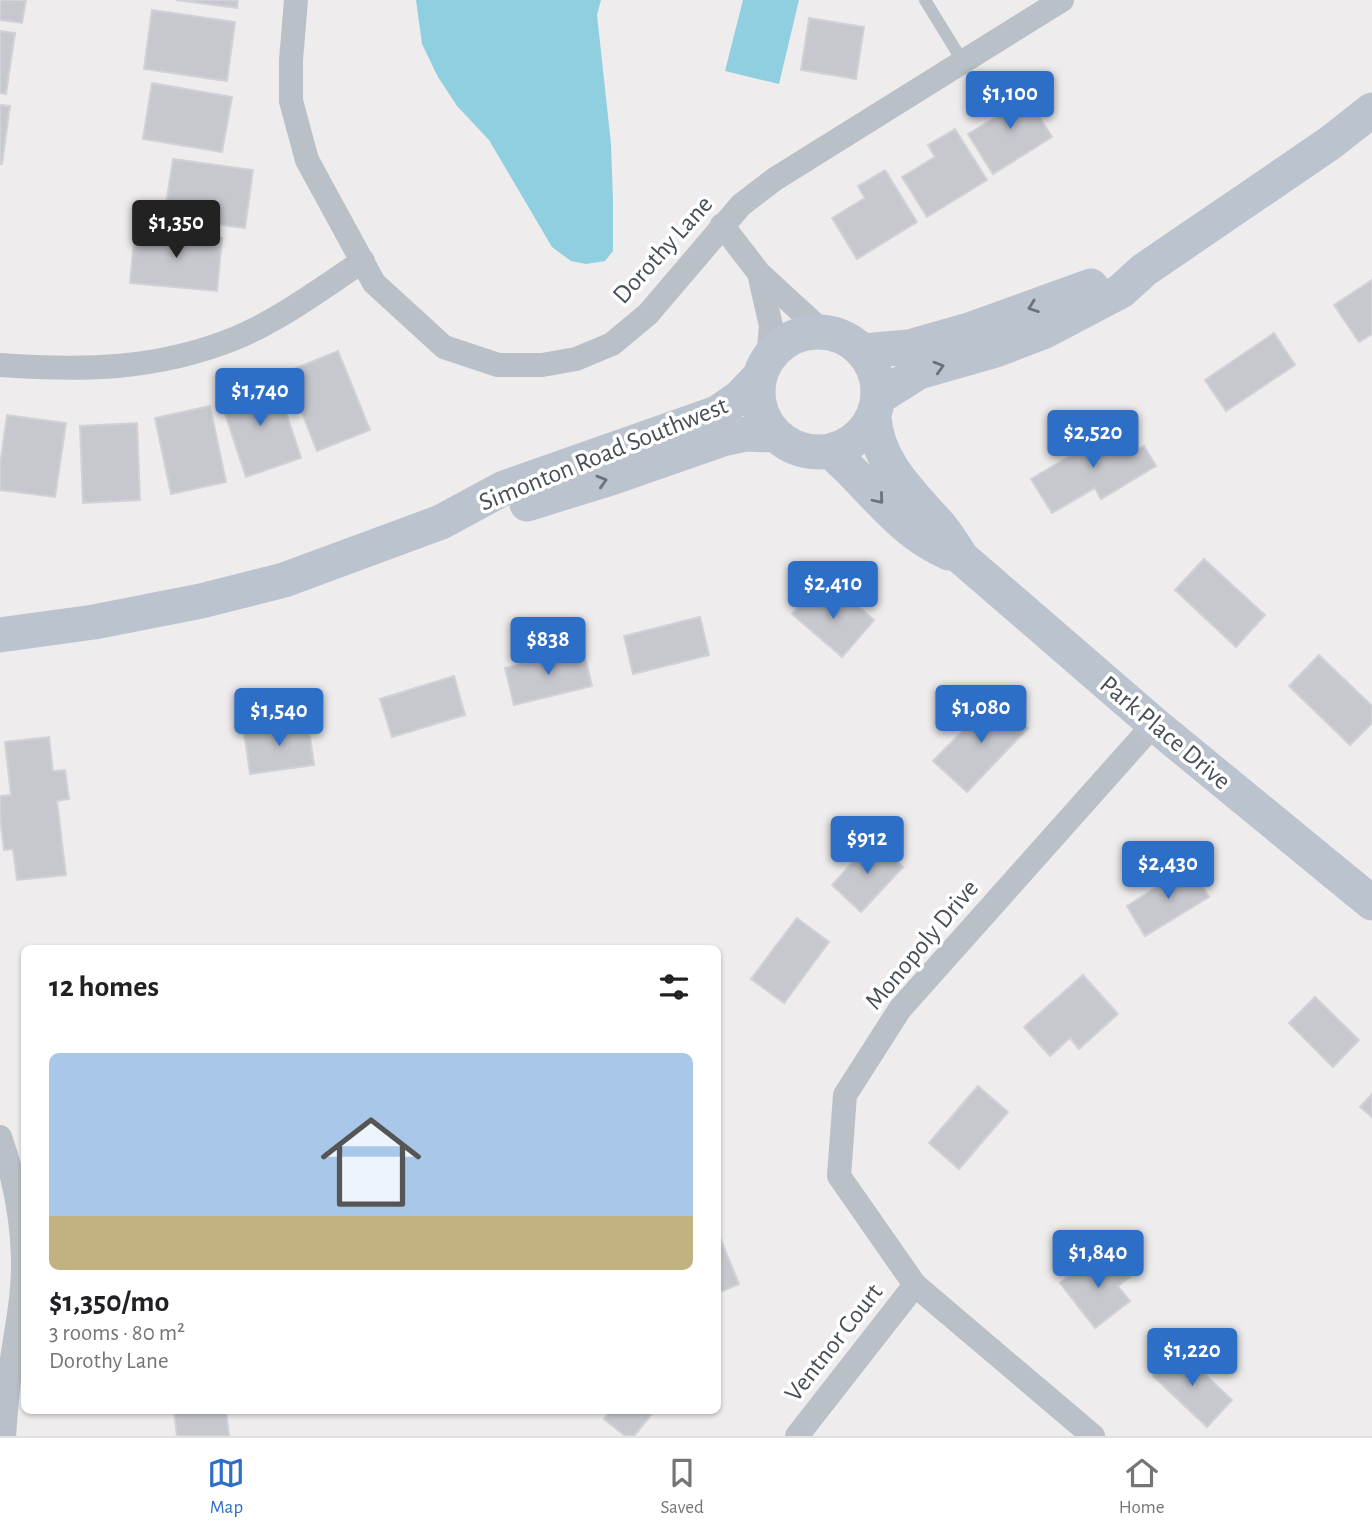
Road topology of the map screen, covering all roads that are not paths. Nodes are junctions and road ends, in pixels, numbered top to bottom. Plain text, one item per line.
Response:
1 (296, 0) edge
2 (925, 0) edge
3 (1062, 0) edge
4 (963, 62) junction
5 (1372, 110) edge
6 (722, 225) junction
7 (363, 261) junction
8 (1144, 270) junction
9 (759, 273) junction
10 (822, 331) junction
11 (863, 351) junction
12 (0, 365) edge
13 (764, 367) junction
14 (876, 407) junction
15 (775, 435) junction
16 (830, 451) junction
17 (441, 522) junction
18 (962, 558) junction
19 (0, 635) edge
20 (1154, 724) junction
21 (1372, 903) edge
22 (0, 1137) edge
23 (21, 1228) edge
24 (915, 1285) junction
25 (21, 1302) edge
26 (4, 1436) edge
27 (797, 1436) edge
28 (1093, 1436) edge

1 - 7 street, Dorothy Lane
2 - 4 lane
3 - 4 street, Dorothy Lane
4 - 6 street, Dorothy Lane
5 - 8 street
6 - 7 street, Dorothy Lane
6 - 9 street
7 - 12 street
8 -> 11 street
14 -> 8 street
9 - 10 street
9 - 13 street
10 - 11 street
10 - 13 street
11 - 14 street
13 - 15 street
13 - 17 street, Simonton Road Southwest
14 - 16 street
14 - 18 street, Park Place Drive
15 - 16 street
17 -> 15 street, Simonton Road Southwest
16 -> 18 street, Park Place Drive
17 - 19 street, Simonton Road Southwest
18 - 20 street, Park Place Drive
20 - 21 street, Park Place Drive
20 - 24 street, Monopoly Drive
22 - 23 street
24 - 27 street, Ventnor Court
24 - 28 street, Monopoly Drive
25 - 26 street

